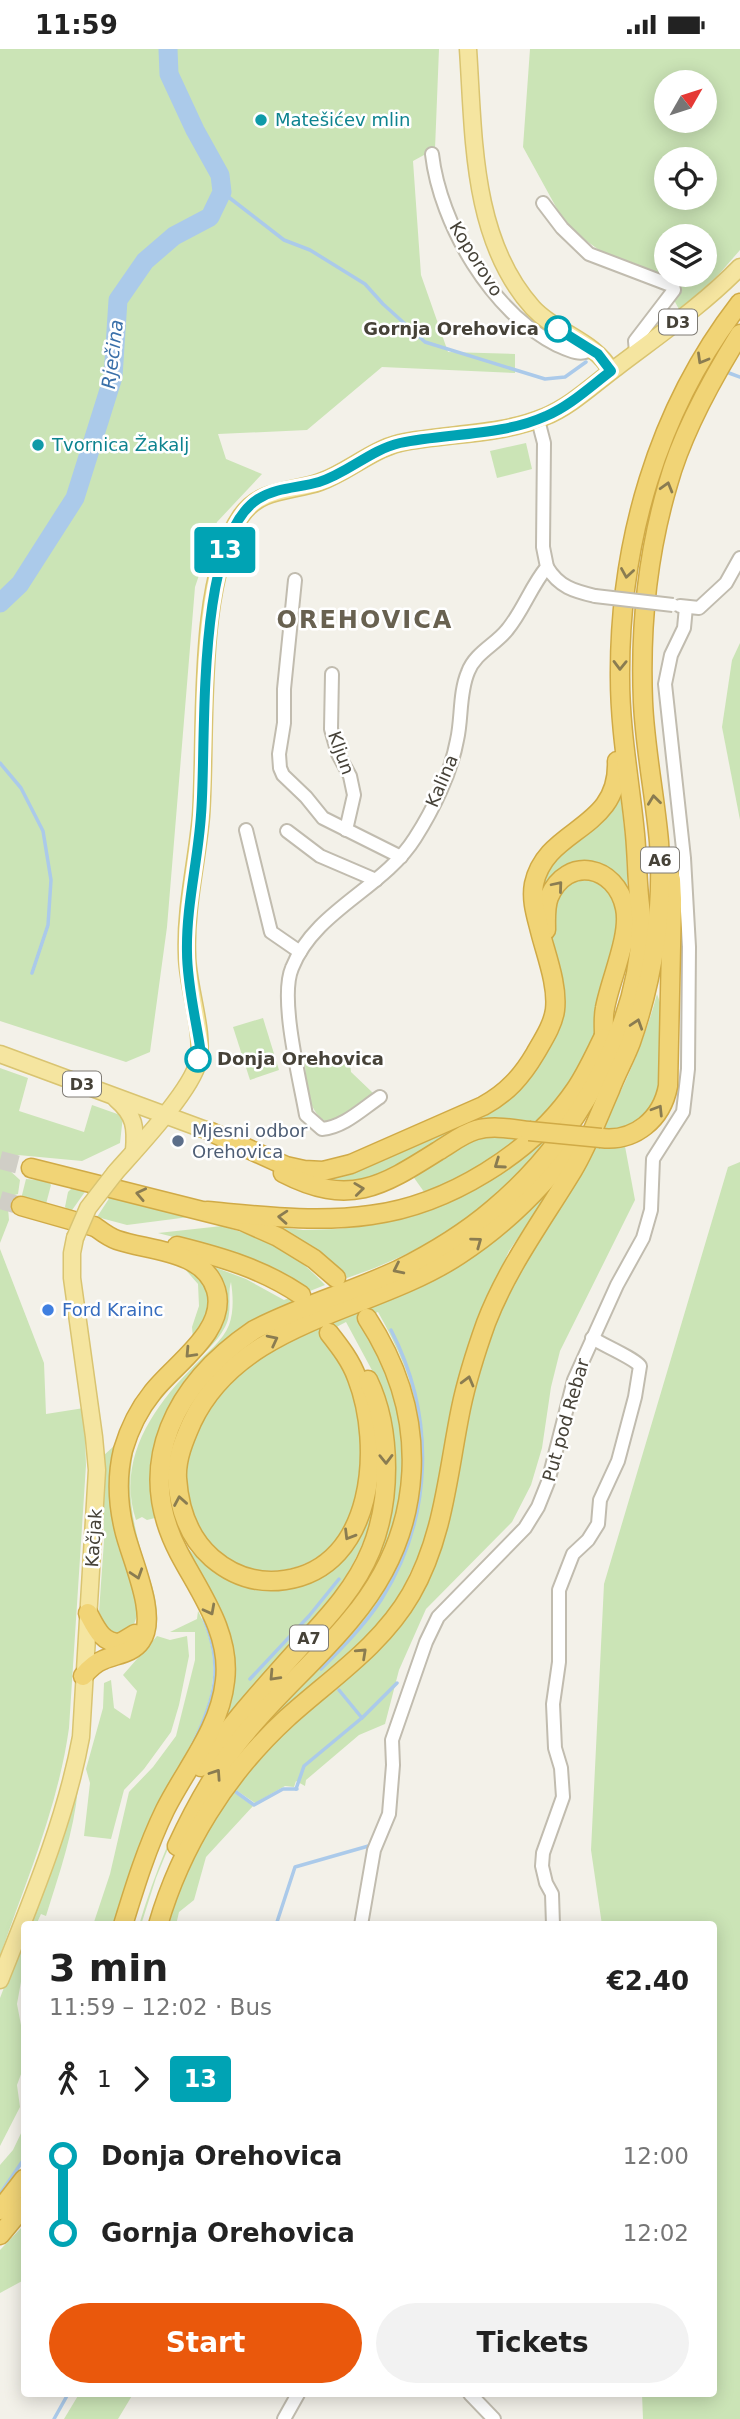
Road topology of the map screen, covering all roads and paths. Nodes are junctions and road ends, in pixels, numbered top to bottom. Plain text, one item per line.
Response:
1 (468, 49) edge
2 (432, 154) dead end
3 (543, 203) dead end
4 (740, 267) edge
5 (740, 303) edge
6 (740, 334) edge
7 (592, 349) junction
8 (636, 352) junction
9 (611, 371) junction
10 (538, 420) junction
11 (740, 558) edge
12 (547, 567) junction
13 (295, 580) dead end
14 (686, 607) junction
15 (332, 674) dead end
16 (621, 712) junction
17 (246, 830) dead end
18 (346, 830) junction
19 (287, 831) dead end
20 (659, 843) junction
21 (401, 857) junction
22 (376, 880) junction
23 (639, 895) junction
24 (545, 951) junction
25 (300, 953) junction
26 (604, 1035) junction
27 (0, 1054) edge
28 (611, 1087) junction
29 (112, 1095) junction
30 (380, 1097) dead end
31 (165, 1114) junction
32 (211, 1132) joint
33 (134, 1151) junction
34 (252, 1151) junction
35 (31, 1168) tunnel mouth
36 (21, 1206) tunnel mouth
37 (207, 1211) junction
38 (94, 1226) junction
39 (335, 1278) dead end
40 (296, 1296) dead end
41 (367, 1318) dead end
42 (592, 1338) junction
43 (88, 1613) junction
44 (146, 1620) junction
45 (83, 1676) junction
46 (23, 1921) edge
47 (124, 1921) edge
48 (132, 1921) edge
49 (150, 1921) edge
50 (159, 1921) edge
51 (362, 1921) edge
52 (554, 1921) edge
53 (21, 1926) edge
54 (0, 1980) edge
55 (21, 2183) edge
56 (0, 2210) edge
57 (21, 2210) edge
58 (21, 2219) edge
59 (0, 2235) edge
60 (296, 2397) edge
61 (474, 2397) edge
62 (284, 2419) edge
63 (494, 2419) edge

1 - 7 main road
2 - 7 street, Koporovo
3 - 8 street
4 - 8 main road, D3
5 -> 16 highway, A6
20 -> 6 highway, A6
7 - 9 main road
8 - 9 main road, D3
9 - 10 main road, D3
10 - 12 street
10 - 31 main road, D3
11 - 14 street
12 - 14 street, bridge
12 - 21 street, Kalina
13 - 18 street
14 - 42 street
15 - 18 street, Kljun
16 - 23 highway, A6
16 - 24 highway
17 - 25 street
18 - 21 street
19 - 22 street
28 -> 20 highway, A6
34 -> 20 highway, bridge
21 - 22 street, Kalina
22 - 25 street, Kalina
23 - 26 highway
23 -> 47 highway
24 -> 26 highway
24 - 34 highway
25 - 30 street, Kalina
26 -> 37 highway
27 - 29 main road, D3
28 - 48 highway, A7
50 -> 28 highway
29 - 31 main road, D3
29 - 33 main road
31 - 32 main road
31 - 33 main road, Kačjak
32 - 34 highway
33 - 43 main road, Kačjak, bridge
37 -> 35 highway
36 - 38 highway
37 - 39 highway
38 - 40 highway
38 -> 44 highway
49 -> 41 highway, A7
42 - 51 street, Put pod Rebar
42 - 52 street, Put pod Rebar
43 - 44 highway
43 - 45 main road, Kačjak
44 - 45 highway
45 - 46 main road, Kačjak
53 - 54 main road, Kačjak
55 - 56 highway
57 - 59 highway
58 - 59 highway
60 - 62 street
61 - 63 street

